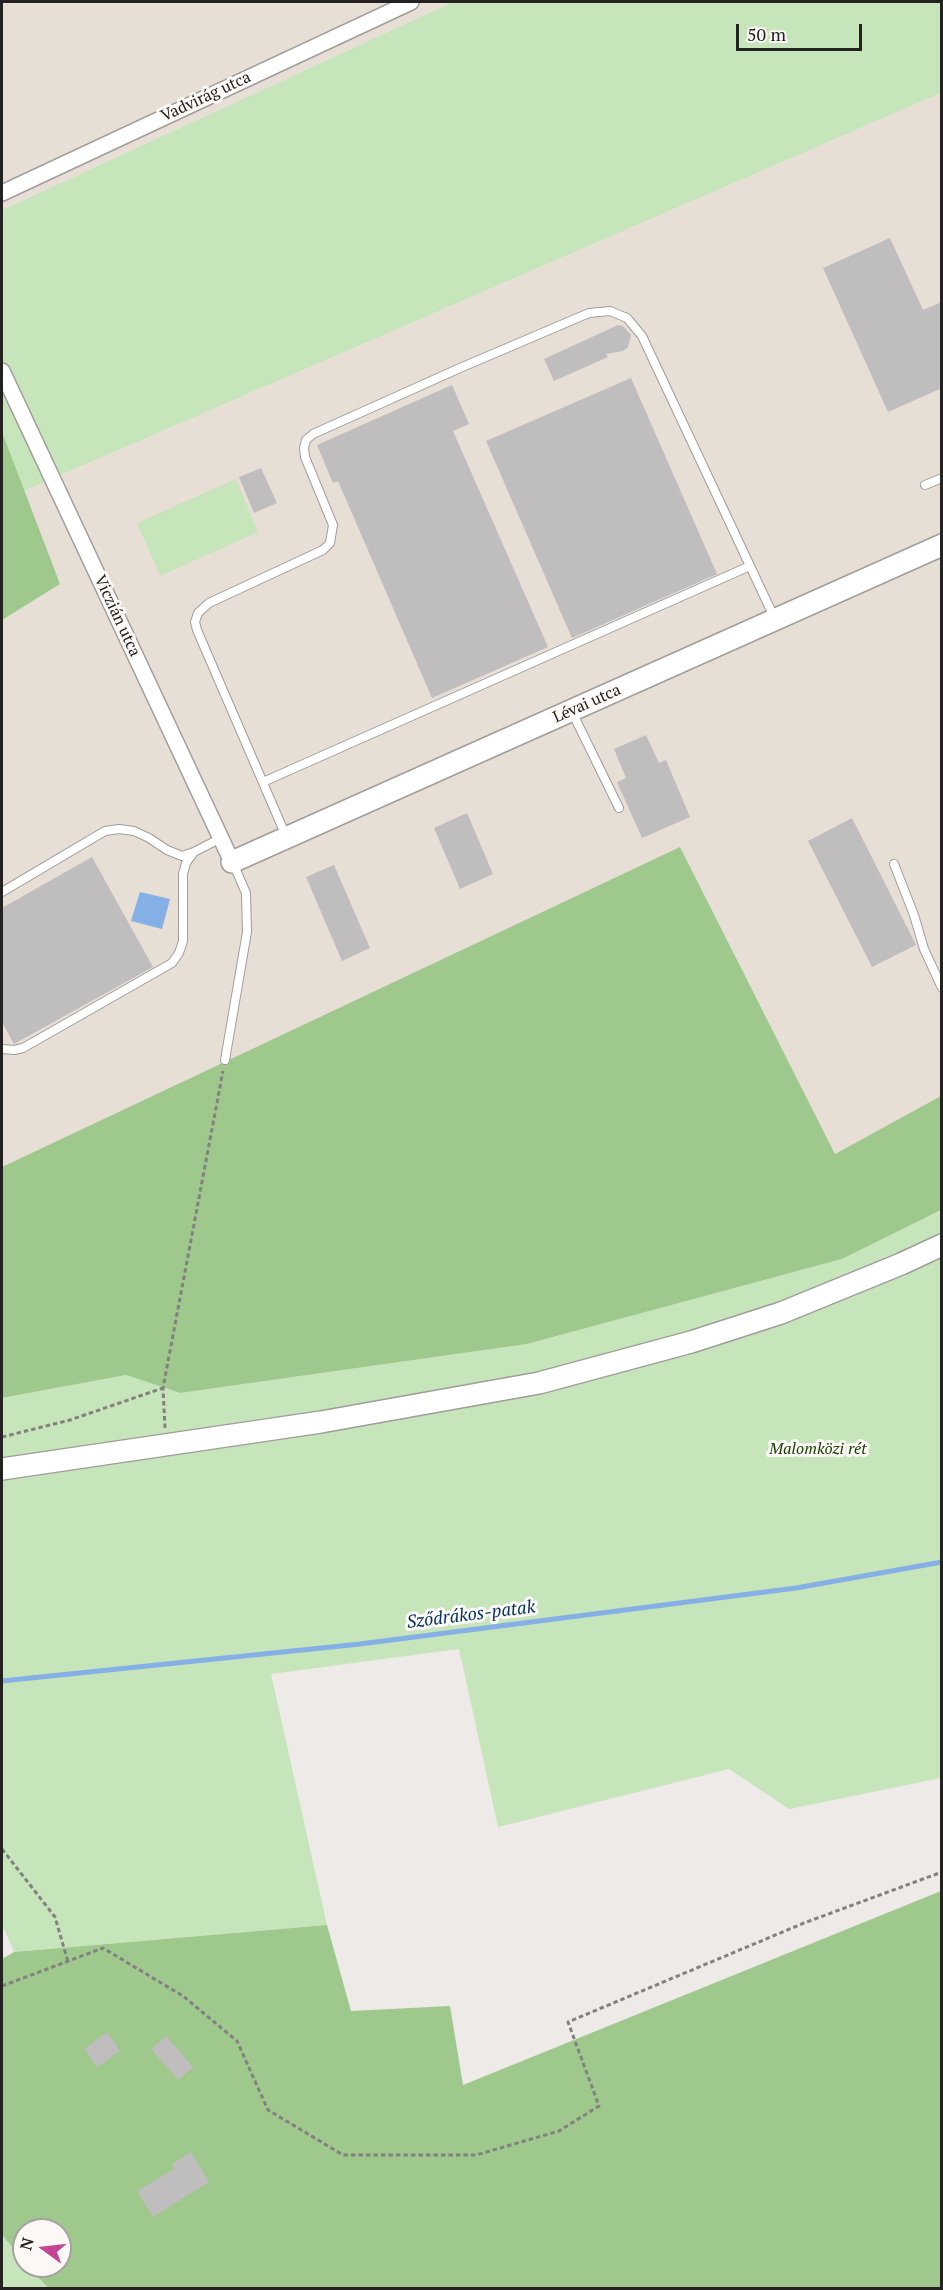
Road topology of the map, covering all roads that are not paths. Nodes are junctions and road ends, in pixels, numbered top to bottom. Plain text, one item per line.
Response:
1 (411, 2) edge
2 (2, 193) edge
3 (2, 371) edge
4 (942, 478) edge
5 (925, 485) dead end
6 (942, 545) edge
7 (750, 566) junction
8 (775, 620) junction
9 (572, 711) junction
10 (263, 782) junction
11 (619, 808) dead end
12 (221, 838) junction
13 (287, 838) junction
14 (194, 852) junction
15 (232, 862) junction
16 (894, 864) dead end
17 (2, 891) edge
18 (942, 988) edge
19 (2, 1049) edge
20 (225, 1060) road end
21 (942, 1245) edge
22 (2, 1469) edge

1 - 2 street, Vadvirág utca
3 - 12 street, Viczián utca
4 - 5 lane
6 - 8 main road, Lévai utca
7 - 8 lane
7 - 10 lane
7 - 10 lane
8 - 9 main road, Lévai utca
9 - 11 lane
9 - 13 main road, Lévai utca
10 - 13 lane
12 - 14 lane
12 - 15 street, Viczián utca
13 - 15 main road, Lévai utca
14 - 17 lane
14 - 19 lane
15 - 20 lane
16 - 18 lane
21 - 22 main road

